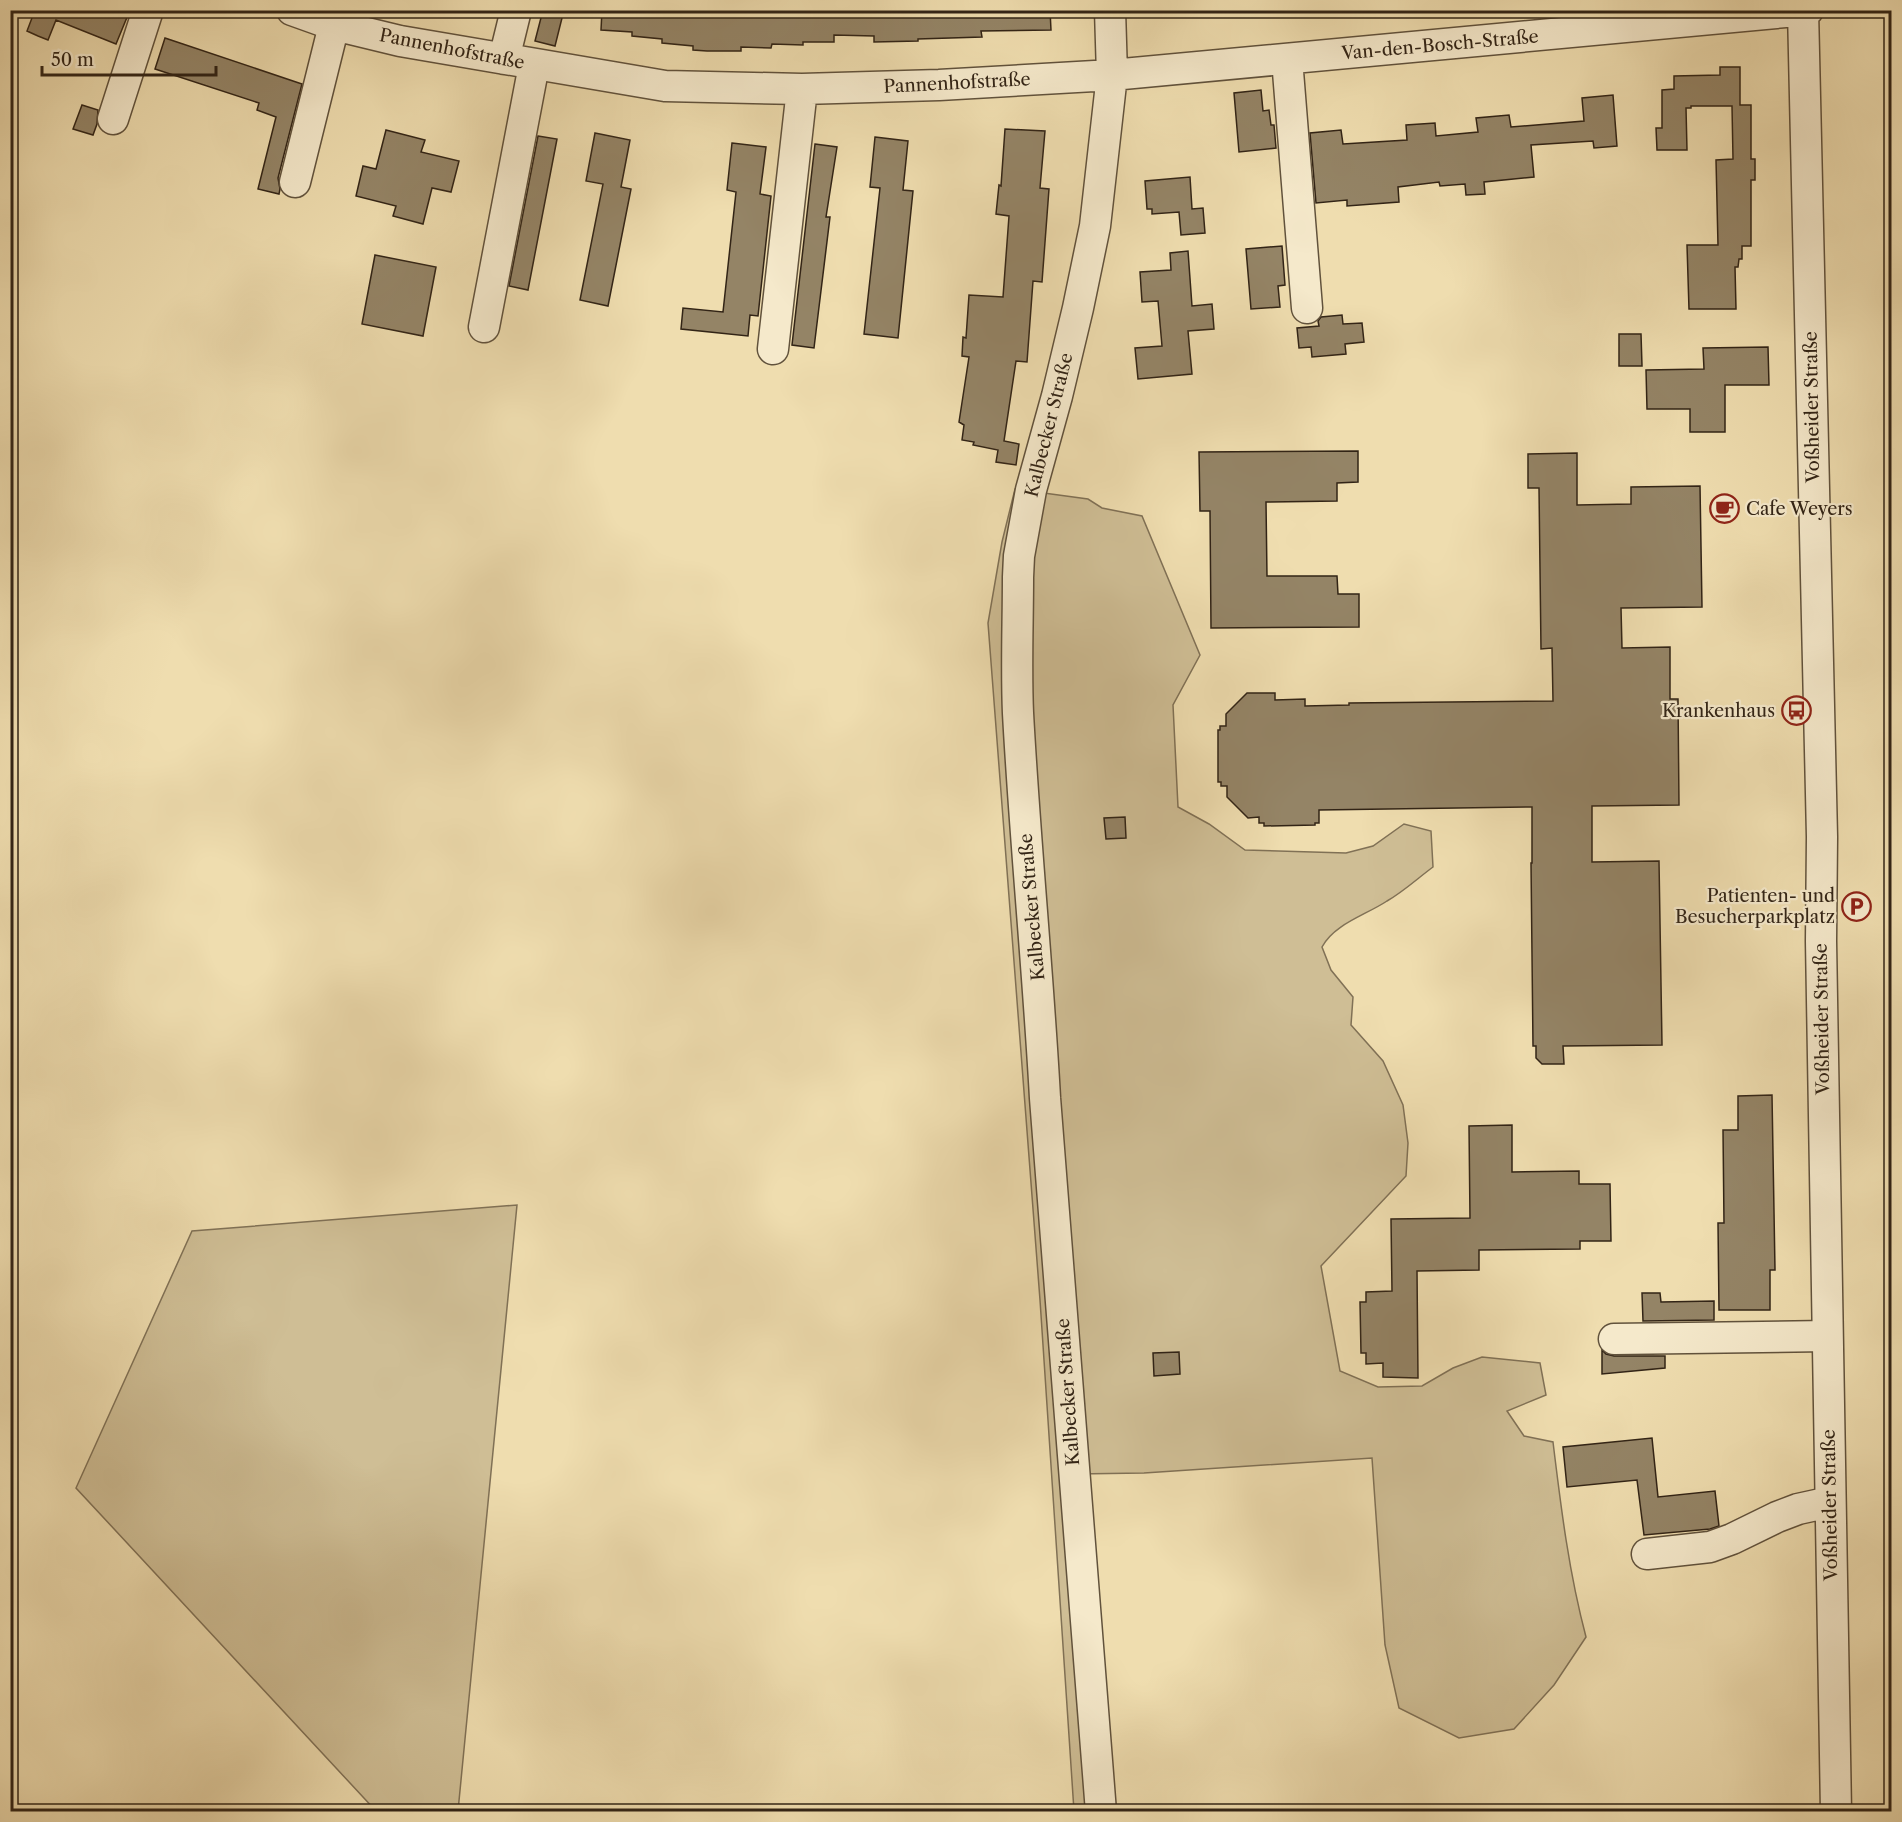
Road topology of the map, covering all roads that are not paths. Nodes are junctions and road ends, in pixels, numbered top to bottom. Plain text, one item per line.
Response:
1 (148, 10) edge
2 (292, 10) edge
3 (516, 10) edge
4 (1110, 10) edge
5 (1808, 10) edge
6 (1803, 11) edge
7 (334, 25) junction
8 (504, 59) junction
9 (1287, 59) junction
10 (534, 65) junction
11 (1112, 75) junction
12 (802, 89) junction
13 (113, 119) dead end
14 (295, 182) dead end
15 (1307, 308) dead end
16 (484, 327) dead end
17 (773, 349) dead end
18 (1827, 1335) junction
19 (1614, 1339) dead end
20 (1830, 1502) junction
21 (1647, 1554) dead end
22 (1101, 1812) edge
23 (1836, 1812) edge

1 - 13 street
2 - 7 street, Pannenhofstraße
3 - 8 street
4 - 11 street, Kalbecker Straße
5 - 6 street, Van-den-Bosch-Straße
6 - 9 street, Van-den-Bosch-Straße
6 - 18 street, Voßheider Straße
7 - 8 street, Pannenhofstraße
7 - 14 street
8 - 10 street, Pannenhofstraße
9 - 11 street, Van-den-Bosch-Straße
9 - 15 street
10 - 12 street, Pannenhofstraße
10 - 16 street, Pannenhofstraße
11 - 12 street, Pannenhofstraße
11 - 22 street, Kalbecker Straße
12 - 17 street
18 - 19 street
18 - 20 street, Voßheider Straße
20 - 21 street
20 - 23 street, Voßheider Straße

